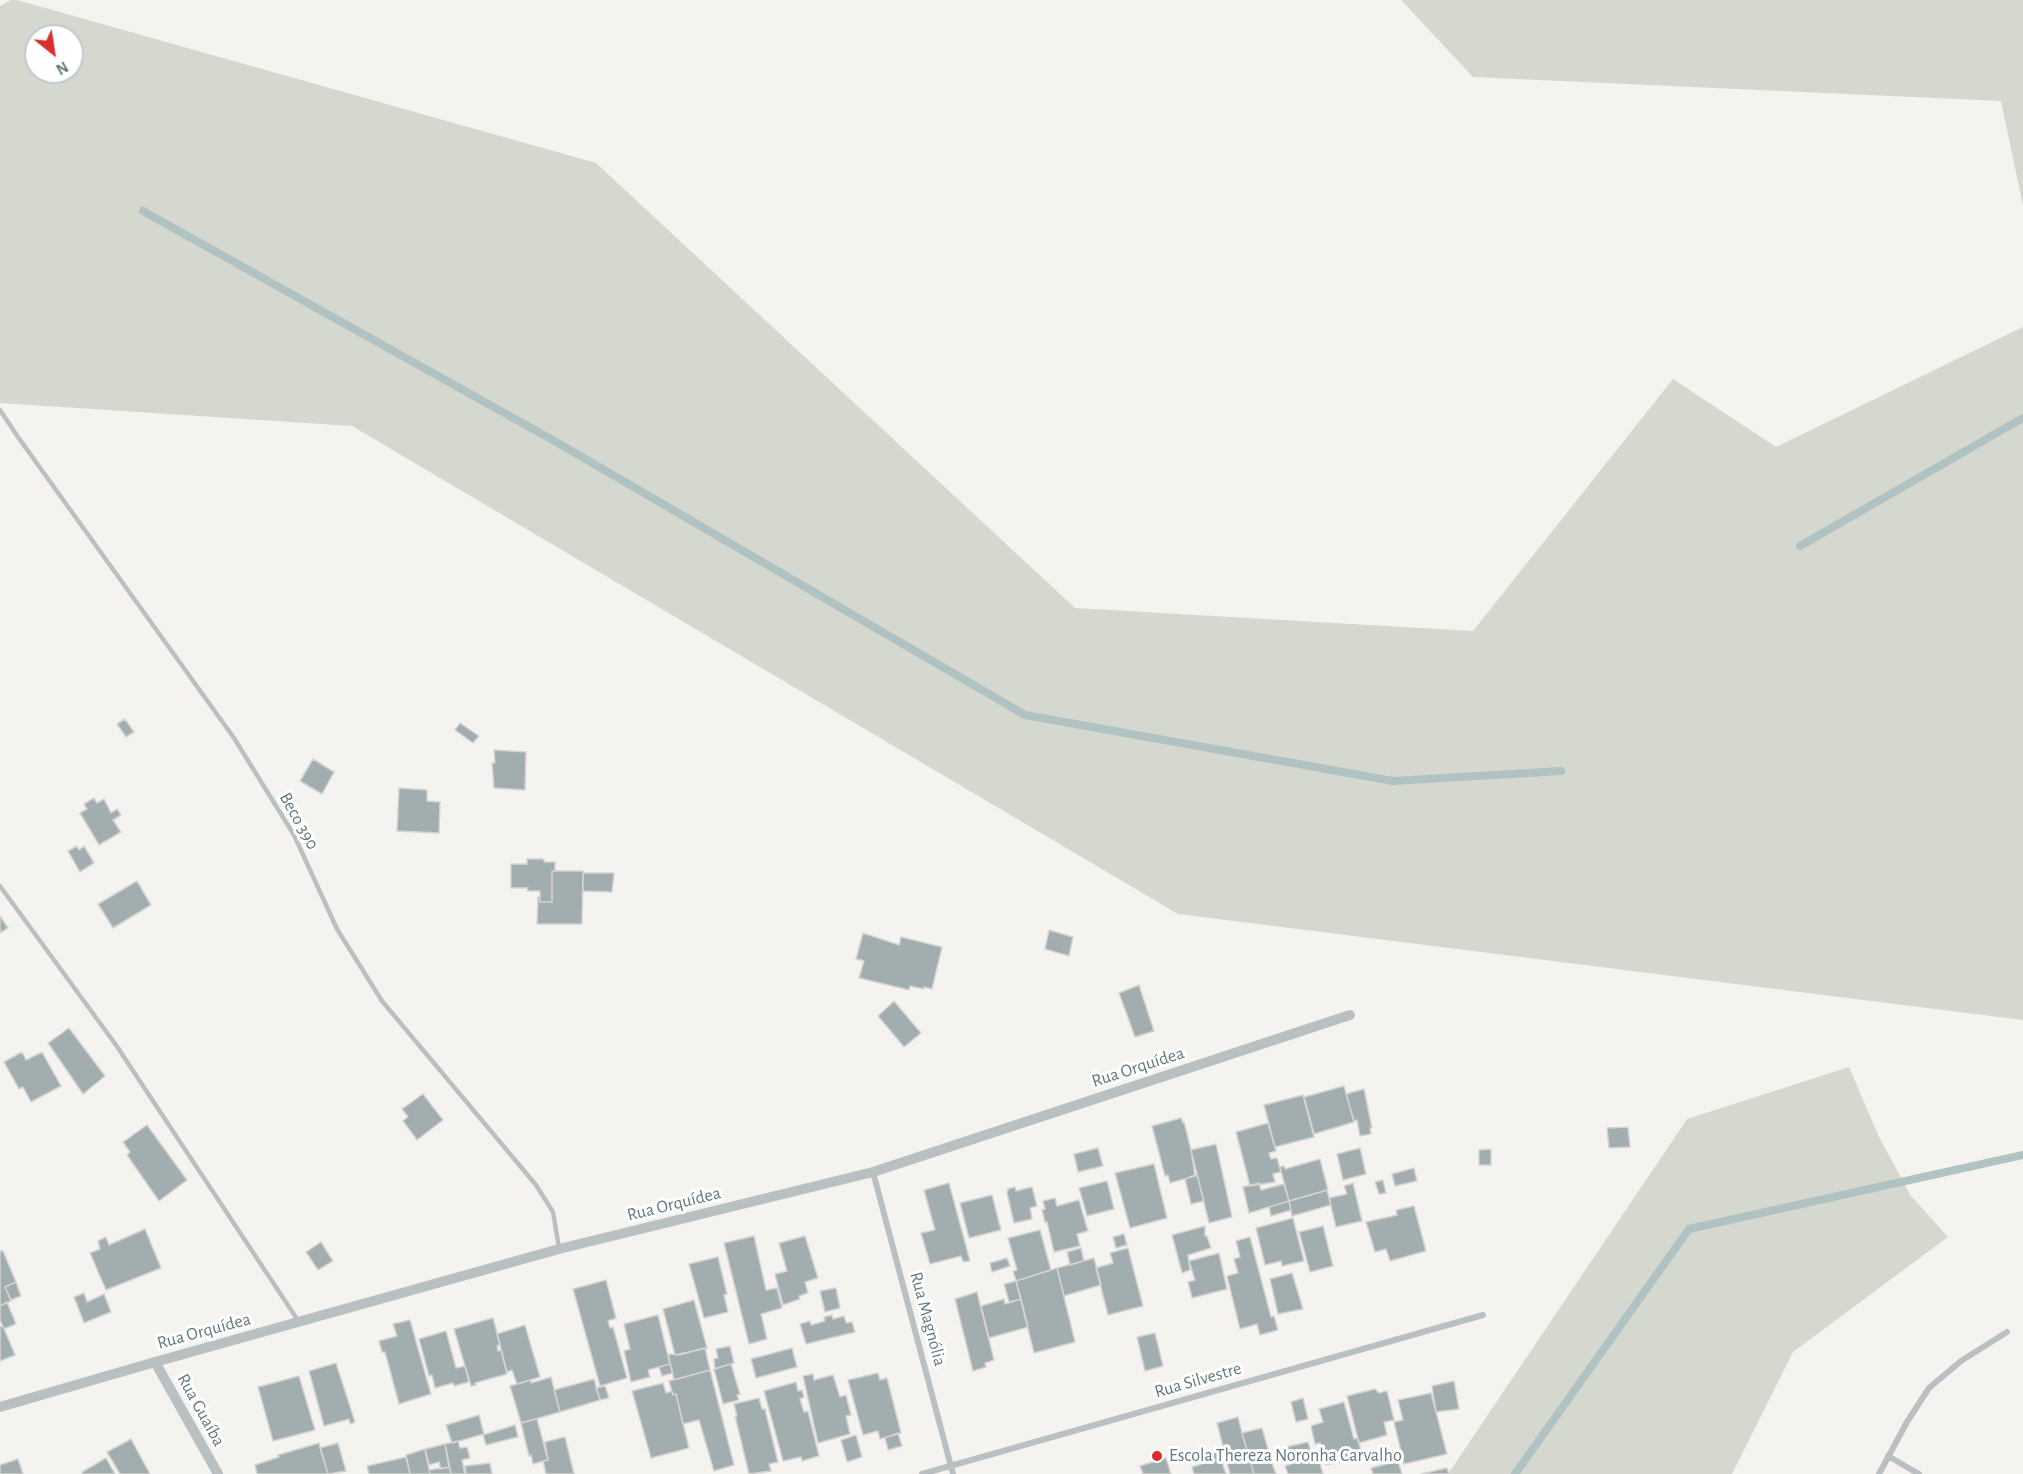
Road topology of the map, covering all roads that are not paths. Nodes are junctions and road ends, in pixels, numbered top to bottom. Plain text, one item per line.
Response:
1 (0, 410) edge
2 (0, 886) edge
3 (1350, 1015) dead end
4 (873, 1172) junction
5 (559, 1249) junction
6 (1483, 1315) dead end
7 (299, 1322) junction
8 (2007, 1332) dead end
9 (155, 1362) junction
10 (0, 1407) edge
11 (1888, 1456) junction
12 (951, 1466) junction
13 (218, 1474) edge
14 (922, 1474) edge
15 (953, 1474) edge
16 (1879, 1474) edge
17 (1918, 1474) edge

1 - 5 lane, Beco 390
2 - 7 lane
3 - 4 street, Rua Orquídea
4 - 5 street, Rua Orquídea
4 - 12 street, Rua Magnólia
5 - 7 street, Rua Orquídea
6 - 12 street, Rua Silvestre
7 - 9 street, Rua Orquídea
8 - 11 street
9 - 10 street, Rua Orquídea
9 - 13 street, Rua Guaíba
11 - 16 street
11 - 17 street
12 - 14 street, Rua Silvestre
12 - 15 street, Rua Magnólia

